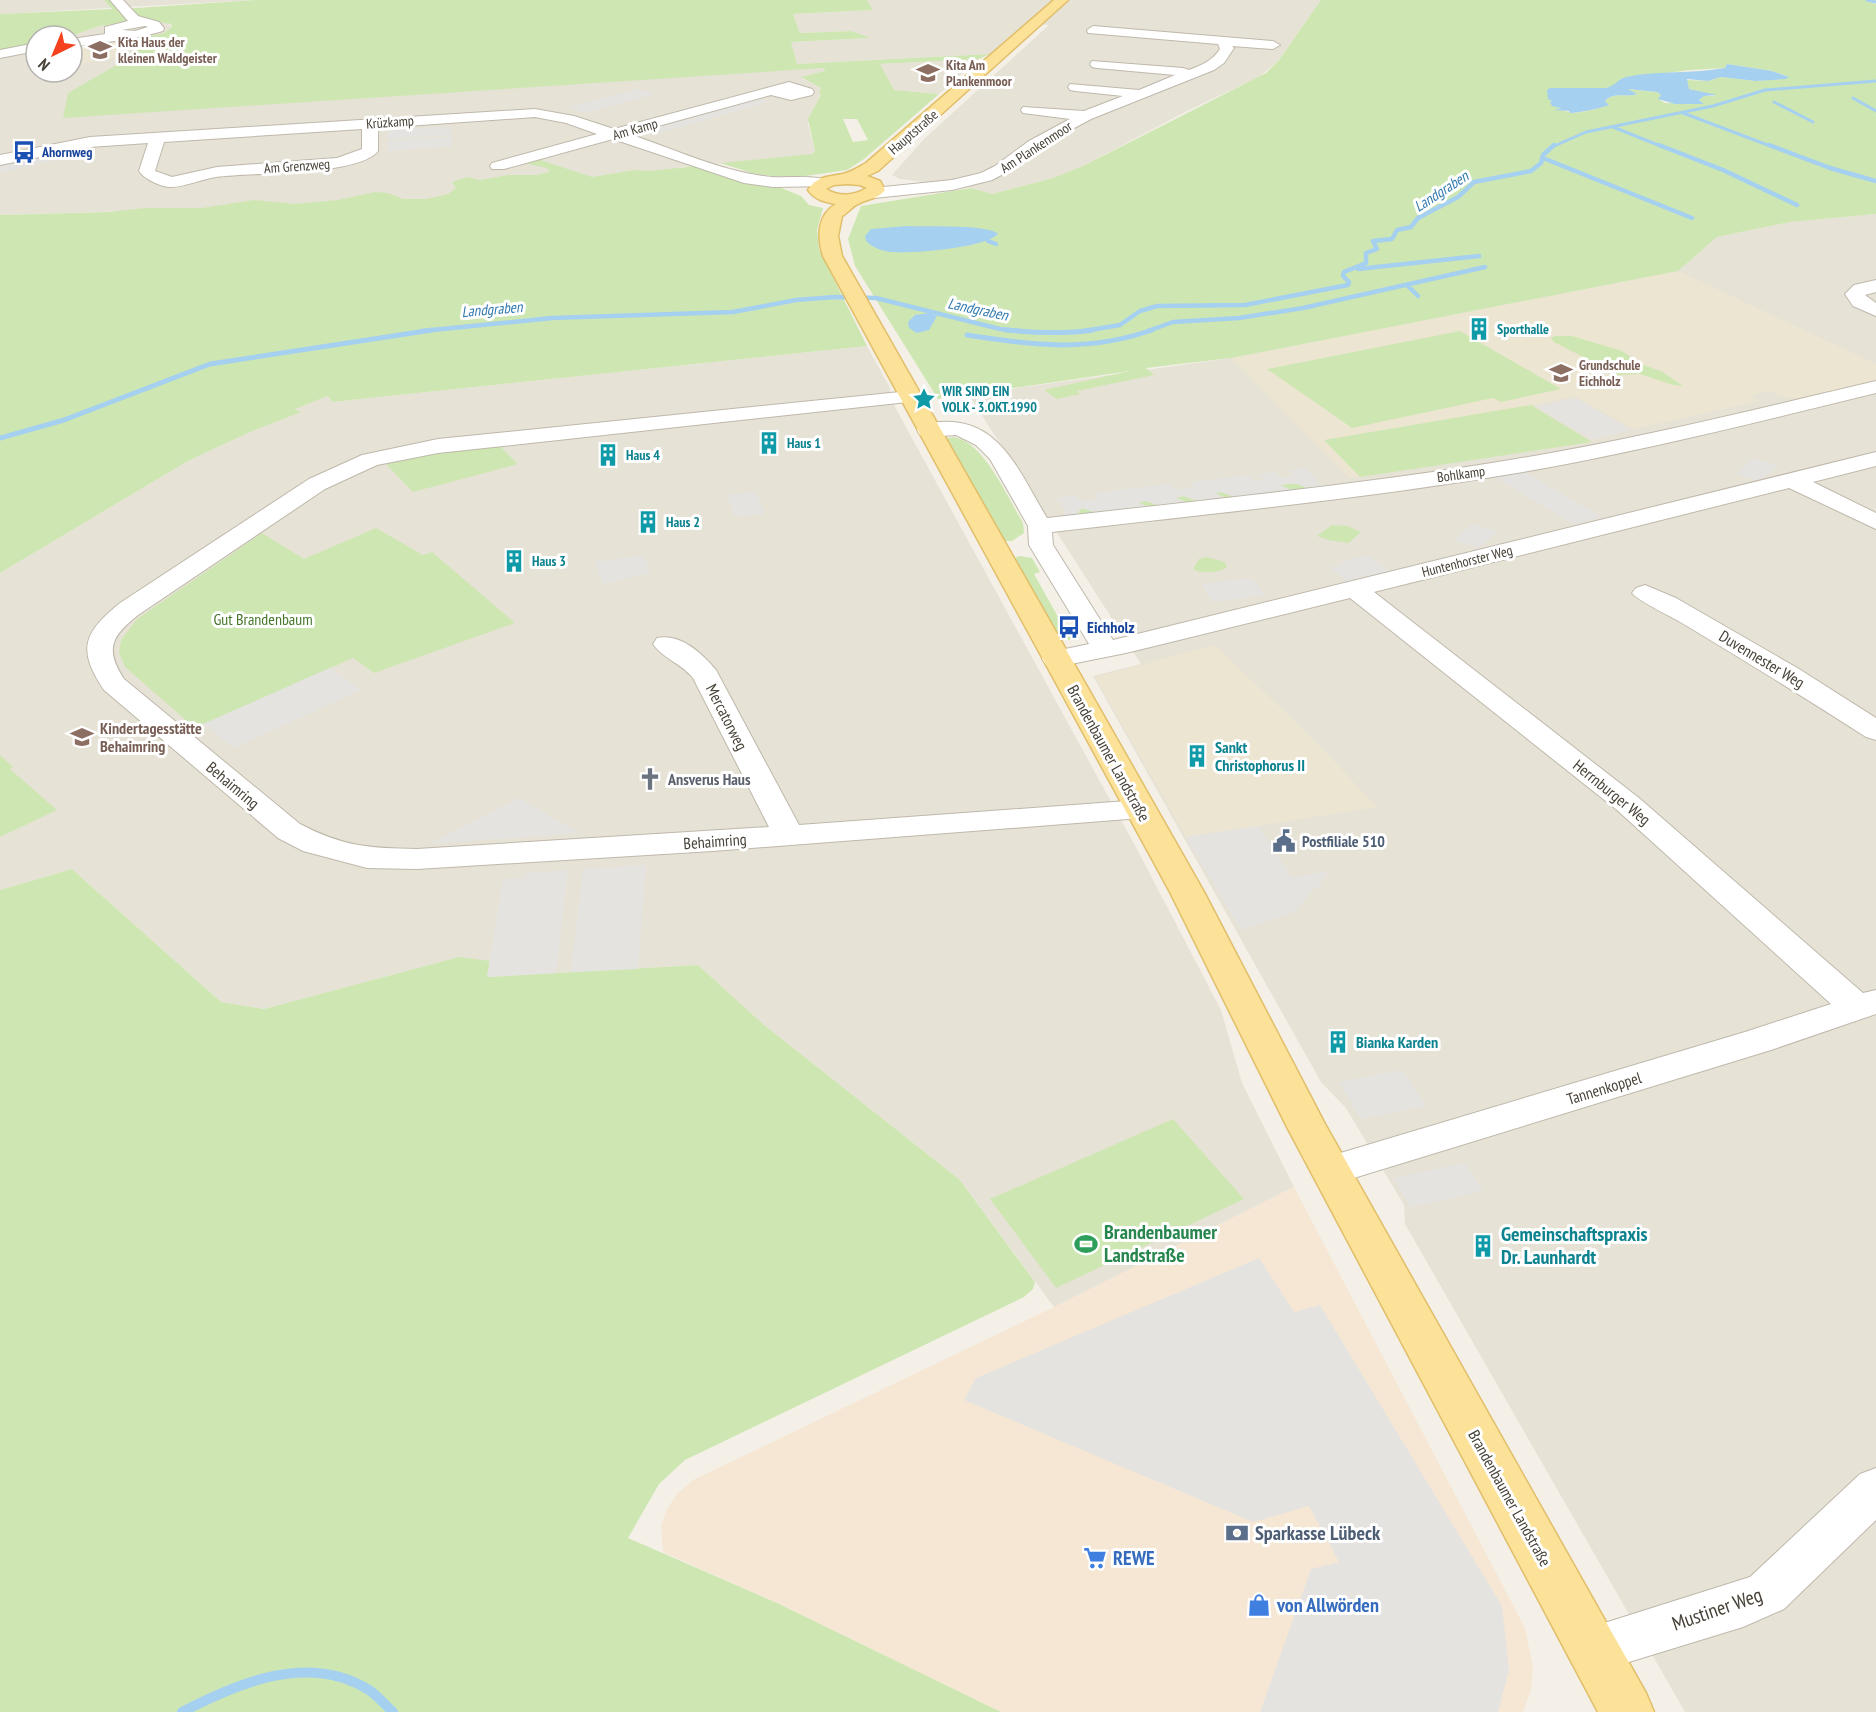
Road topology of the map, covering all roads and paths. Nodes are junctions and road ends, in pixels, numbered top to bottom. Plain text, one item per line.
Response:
1 (1062, 0) edge
2 (110, 3) edge
3 (1093, 30) dead end
4 (117, 31) junction
5 (84, 39) edge
6 (1128, 45) dead end
7 (1273, 45) dead end
8 (1225, 47) junction
9 (24, 51) edge
10 (0, 56) edge
11 (1097, 64) dead end
12 (1193, 73) junction
13 (1075, 87) dead end
14 (771, 90) dead end
15 (1138, 93) junction
16 (1028, 110) dead end
17 (1086, 116) junction
18 (370, 123) junction
19 (614, 135) junction
20 (158, 137) junction
21 (0, 160) edge
22 (498, 166) dead end
23 (872, 182) junction
24 (831, 196) junction
25 (1876, 286) edge
26 (1876, 309) edge
27 (1876, 387) edge
28 (910, 397) junction
29 (928, 430) junction
30 (1876, 459) edge
31 (1792, 480) junction
32 (1876, 522) edge
33 (1040, 526) junction
34 (1354, 589) junction
35 (1645, 593) dead end
36 (666, 644) dead end
37 (1105, 649) junction
38 (1056, 659) junction
39 (1876, 731) edge
40 (1141, 809) junction
41 (789, 836) junction
42 (1867, 1005) edge
43 (1330, 1170) junction
44 (1876, 1489) edge
45 (1593, 1649) junction
46 (1627, 1712) edge

1 - 23 main road, Hauptstraße
2 - 4 street
2 - 4 street
3 - 8 street
4 - 5 street
6 - 8 street
7 - 8 street
8 - 12 street, Am Plankenmoor
9 - 10 street
11 - 12 street
12 - 15 street, Am Plankenmoor
13 - 15 street, Am Plankenmoor
14 - 19 street, Am Kamp
15 - 17 street, Am Plankenmoor
16 - 17 street, Am Plankenmoor
17 - 23 street, Am Plankenmoor
18 - 19 street, Krüzkamp
18 - 20 street, Krüzkamp
18 - 20 street, Am Grenzweg
19 - 22 street, Am Kamp
19 - 24 street, Krüzkamp
20 - 21 street, Krüzkamp
23 - 24 main road, Hauptstraße
23 - 24 main road
24 - 28 main road, Brandenbaumer Landstraße
25 - 26 street
27 - 33 street, Bohlkamp
28 - 29 main road, Brandenbaumer Landstraße
28 - 41 street, Behaimring
29 - 33 street
29 - 38 main road, Brandenbaumer Landstraße
30 - 31 street, Huntenhorster Weg
31 - 32 street
31 - 34 street, Huntenhorster Weg
33 - 37 street
34 - 37 street, Huntenhorster Weg
34 - 42 street, Herrnburger Weg
35 - 39 street, Duvennester Weg
36 - 41 street, Mercatorweg
37 - 38 street, Huntenhorster Weg
38 - 40 main road, Brandenbaumer Landstraße
40 - 41 street, Behaimring
40 - 43 main road, Brandenbaumer Landstraße
42 - 43 street, Tannenkoppel
43 - 45 main road, Brandenbaumer Landstraße
44 - 45 street, Mustiner Weg
45 - 46 main road, Brandenbaumer Landstraße

